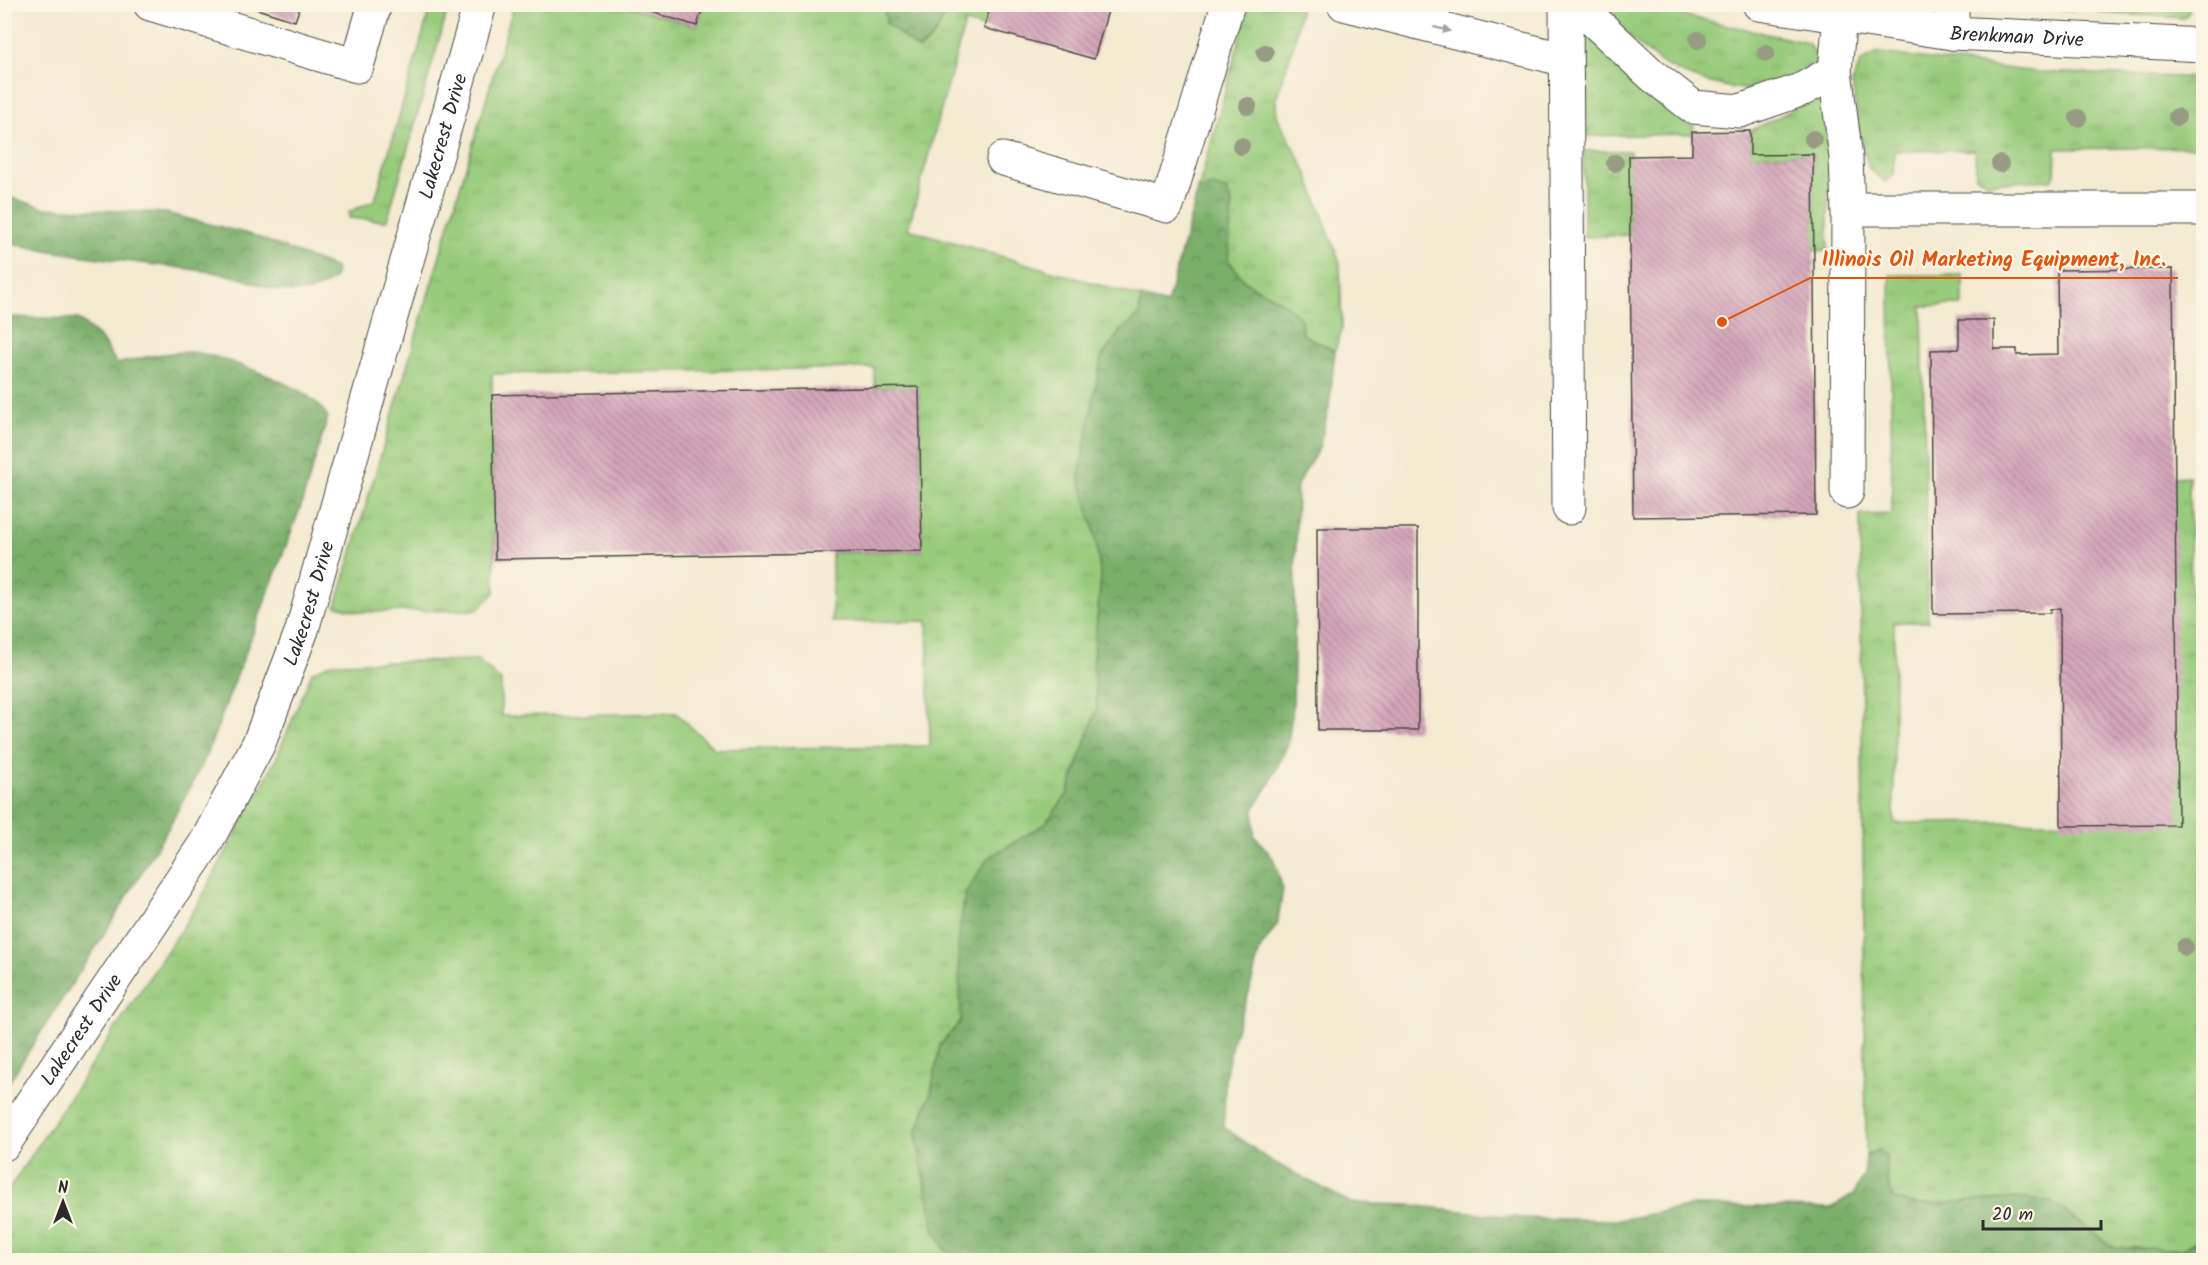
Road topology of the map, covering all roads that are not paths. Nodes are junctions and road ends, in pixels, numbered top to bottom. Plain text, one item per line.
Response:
1 (150, 4) edge
2 (375, 4) edge
3 (480, 4) edge
4 (1228, 4) edge
5 (1344, 4) edge
6 (1566, 4) edge
7 (1576, 4) edge
8 (1760, 4) edge
9 (1840, 15) junction
10 (1952, 19) edge
11 (2204, 45) edge
12 (1566, 60) junction
13 (1835, 71) junction
14 (1003, 159) dead end
15 (1848, 209) junction
16 (2204, 209) edge
17 (1847, 492) dead end
18 (1569, 508) dead end
19 (4, 1144) edge

1 - 2 street
3 - 19 street, Lakecrest Drive
4 - 14 street
5 -> 12 street
6 - 12 street
7 - 13 street
8 - 9 street, Brenkman Drive
9 - 10 street, Brenkman Drive
9 - 13 street
10 - 11 street, Brenkman Drive
12 - 18 street
13 - 15 street
15 - 16 street
15 - 17 street

